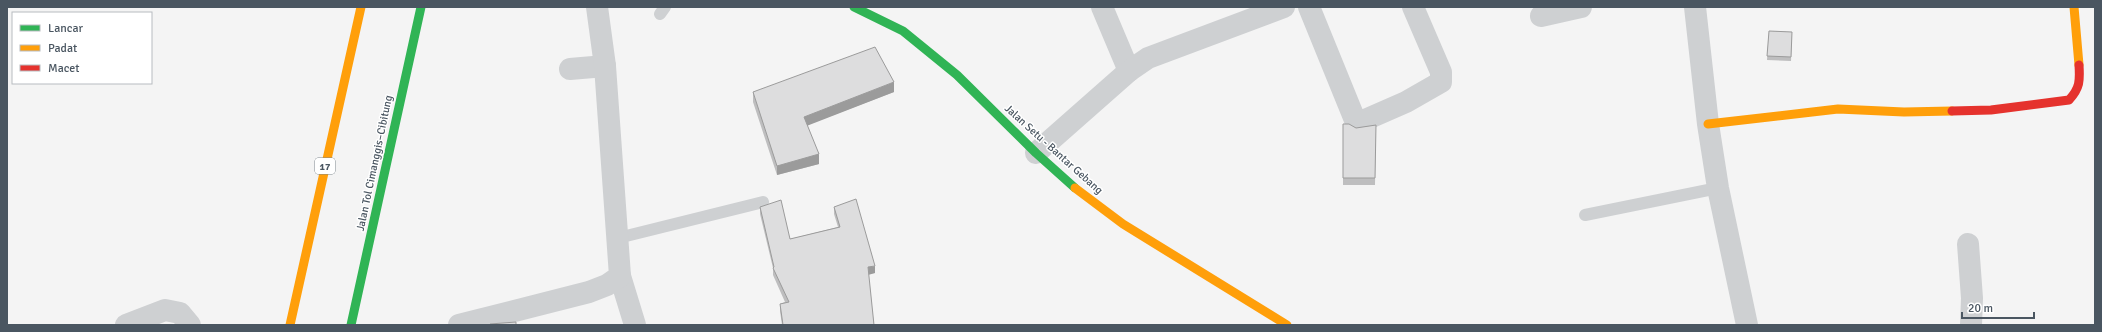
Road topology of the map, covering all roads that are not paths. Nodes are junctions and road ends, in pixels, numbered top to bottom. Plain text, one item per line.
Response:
1 (361, 7) edge
2 (421, 7) edge
3 (597, 7) edge
4 (854, 7) edge
5 (1102, 7) edge
6 (1284, 7) edge
7 (1309, 7) edge
8 (1412, 7) edge
9 (1580, 7) edge
10 (1695, 7) edge
11 (2074, 7) edge
12 (1541, 16) dead end
13 (605, 66) junction
14 (570, 69) dead end
15 (1129, 71) junction
16 (1708, 124) junction
17 (1036, 153) junction
18 (1718, 188) junction
19 (763, 202) dead end
20 (1585, 215) dead end
21 (618, 238) junction
22 (1968, 244) dead end
23 (620, 276) junction
24 (126, 325) edge
25 (190, 325) edge
26 (290, 325) edge
27 (351, 325) edge
28 (459, 325) edge
29 (635, 325) edge
30 (1287, 325) edge
31 (1747, 325) edge
32 (1971, 325) edge

1 - 26 main road, 17
2 - 27 main road, Jalan Tol Cimanggis–Cibitung
3 - 13 street
4 - 17 main road, Jalan Setu - Bantar Gebang
5 - 15 street
6 - 15 street
7 - 8 street
9 - 12 street
10 - 16 street
11 - 16 main road
13 - 14 street
13 - 21 street
15 - 17 street
16 - 18 street
17 - 30 main road, Jalan Setu - Bantar Gebang
18 - 20 lane
18 - 31 street
19 - 21 lane
21 - 23 street
22 - 32 street
23 - 28 street
23 - 29 street
24 - 25 street

